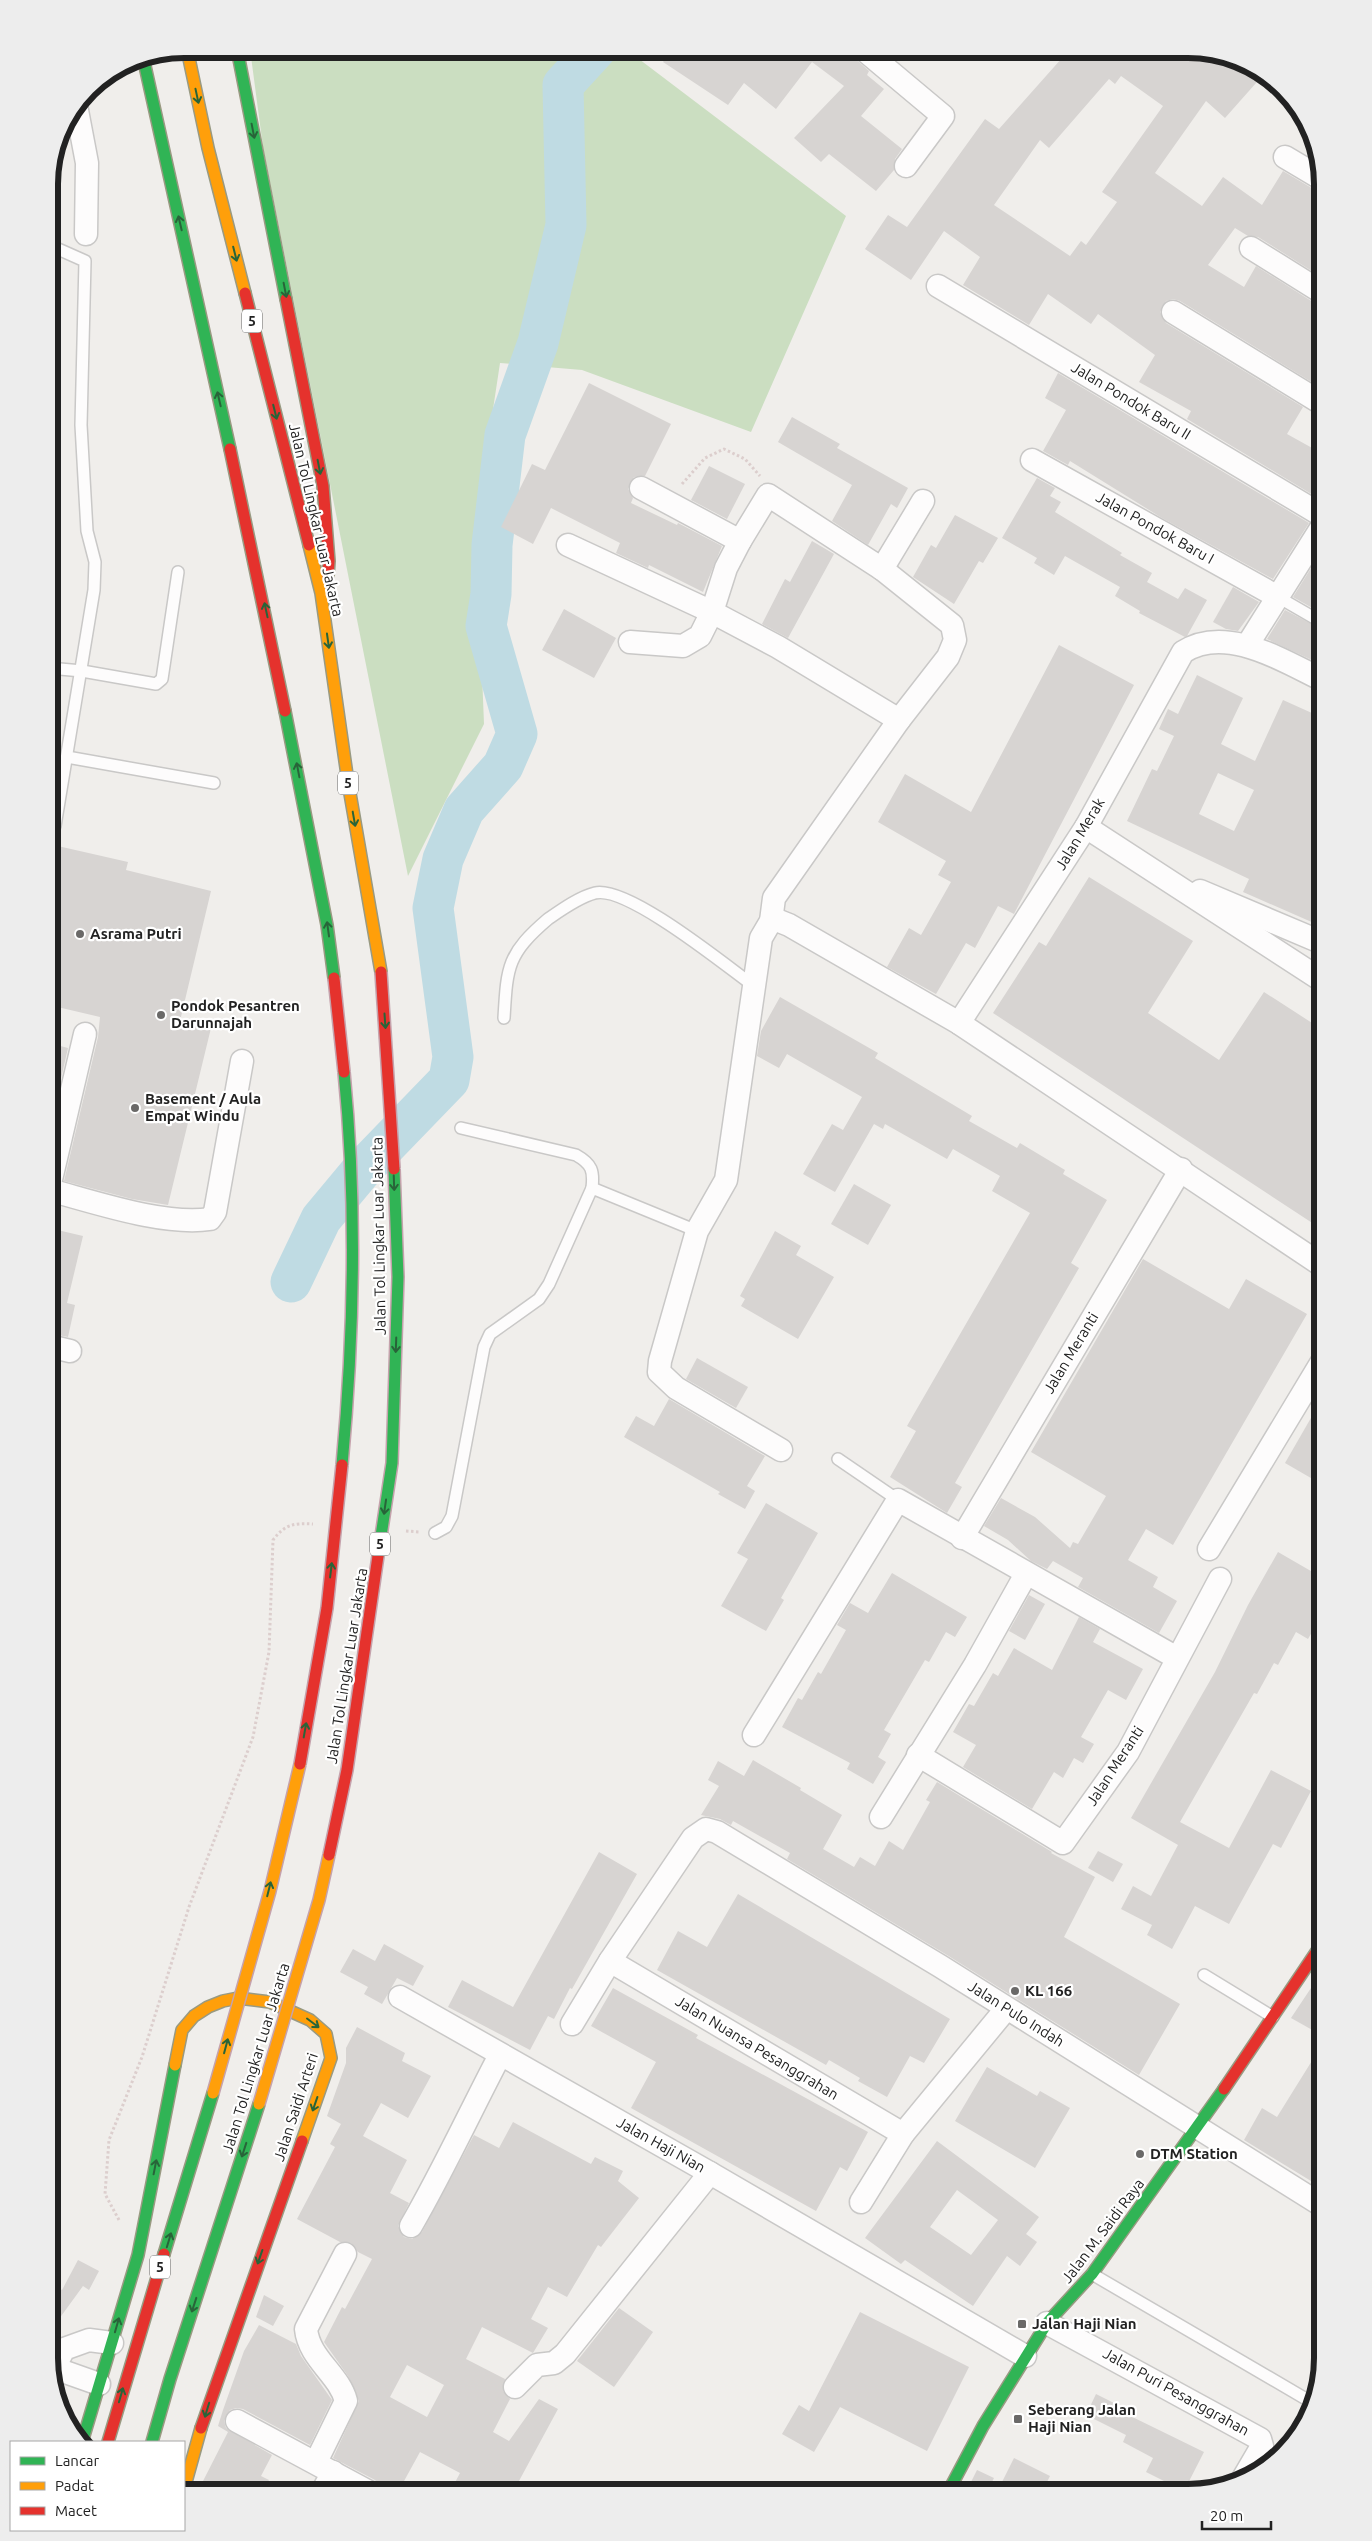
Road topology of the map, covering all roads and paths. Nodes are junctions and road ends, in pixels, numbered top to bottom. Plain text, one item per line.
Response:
1 (188, 58) edge
2 (239, 58) edge
3 (874, 58) edge
4 (145, 64) edge
5 (78, 115) edge
6 (1286, 156) dead end
7 (906, 166) dead end
8 (1314, 174) edge
9 (86, 234) dead end
10 (1251, 248) dead end
11 (58, 249) edge
12 (938, 286) dead end
13 (1314, 287) edge
14 (1173, 312) dead end
15 (1314, 398) edge
16 (1032, 460) dead end
17 (641, 488) dead end
18 (768, 494) junction
19 (923, 501) dead end
20 (667, 502) junction
21 (1314, 511) edge
22 (1314, 539) edge
23 (740, 541) junction
24 (568, 545) dead end
25 (882, 569) junction
26 (178, 572) dead end
27 (321, 593) junction
28 (1278, 596) junction
29 (712, 612) junction
30 (1314, 618) edge
31 (630, 642) dead end
32 (1248, 644) junction
33 (58, 669) edge
34 (82, 671) junction
35 (1314, 676) edge
36 (900, 720) junction
37 (67, 757) junction
38 (214, 783) dead end
39 (58, 809) edge
40 (1086, 828) junction
41 (1173, 884) junction
42 (771, 921) junction
43 (1314, 939) edge
44 (1314, 975) edge
45 (754, 986) junction
46 (504, 1018) dead end
47 (959, 1023) junction
48 (85, 1034) dead end
49 (242, 1061) dead end
50 (461, 1128) dead end
51 (58, 1150) edge
52 (1181, 1170) junction
53 (592, 1188) junction
54 (58, 1191) edge
55 (697, 1231) junction
56 (1314, 1260) edge
57 (1314, 1375) edge
58 (781, 1450) dead end
59 (838, 1459) dead end
60 (898, 1500) junction
61 (322, 1524) dead end
62 (397, 1530) dead end
63 (435, 1533) joint
64 (962, 1538) junction
65 (1209, 1549) dead end
66 (1026, 1574) junction
67 (1220, 1580) dead end
68 (1177, 1658) junction
69 (754, 1734) dead end
70 (918, 1755) junction
71 (881, 1817) dead end
72 (1314, 1956) edge
73 (610, 1961) junction
74 (1204, 1975) dead end
75 (400, 1997) dead end
76 (1006, 2009) junction
77 (1273, 2017) junction
78 (572, 2024) dead end
79 (500, 2055) junction
80 (1198, 2128) junction
81 (903, 2134) junction
82 (710, 2173) junction
83 (1314, 2200) edge
84 (861, 2202) dead end
85 (411, 2226) dead end
86 (345, 2254) dead end
87 (138, 2255) junction
88 (1092, 2274) junction
89 (1047, 2324) junction
90 (112, 2342) junction
91 (1024, 2356) junction
92 (58, 2358) edge
93 (58, 2369) edge
94 (99, 2384) junction
95 (515, 2387) dead end
96 (1306, 2399) dead end
97 (237, 2421) dead end
98 (84, 2435) edge
99 (108, 2441) edge
100 (152, 2441) edge
101 (324, 2467) junction
102 (1249, 2468) edge
103 (186, 2483) edge
104 (323, 2483) edge
105 (352, 2483) edge
106 (952, 2484) edge

1 -> 27 main road, Jalan Tol Lingkar Luar Jakarta / 5
2 -> 27 main road
3 - 7 street
99 -> 4 main road, Jalan Tol Lingkar Luar Jakarta / 5, bridge
5 - 9 street
6 - 8 street
10 - 13 street
11 - 34 lane
12 - 21 street, Jalan Pondok Baru II
14 - 15 street
16 - 28 street, Jalan Pondok Baru I
17 - 20 street
18 - 20 path
18 - 23 street
18 - 25 street
19 - 25 street
20 - 23 street
22 - 28 street
23 - 29 street
24 - 29 street
25 - 36 street
26 - 34 lane
27 -> 100 main road, Jalan Tol Lingkar Luar Jakarta / 5, bridge
28 - 30 lane
28 - 32 street
29 - 31 street
29 - 36 street
32 - 35 street
32 - 40 street, Jalan Merak
33 - 34 lane
34 - 37 lane
36 - 42 street
37 - 38 lane
37 - 39 lane
40 - 41 street
40 - 47 street, Jalan Merak
41 - 43 street
41 - 44 street
42 - 45 street
42 - 47 street
45 - 46 lane
45 - 55 street
47 - 52 street
48 - 51 street
49 - 54 street
50 - 53 lane
52 - 56 street
52 - 64 street, Jalan Meranti
53 - 55 lane
53 - 63 lane
55 - 58 street
57 - 65 street
59 - 60 lane
60 - 64 street
60 - 69 street
61 - 87 path
62 - 63 path
64 - 66 street
66 - 68 street
66 - 70 street
67 - 68 street, Jalan Meranti
68 - 70 street, Jalan Meranti
70 - 71 street
72 - 77 main road, Jalan M. Saidi Raya
73 - 76 street, Jalan Pulo Indah
73 - 78 street
73 - 81 street, Jalan Nuansa Pesanggrahan
74 - 77 lane
75 - 79 street, Jalan Haji Nian
76 - 80 street, Jalan Pulo Indah
76 - 81 street
77 - 80 main road, Jalan M. Saidi Raya
79 - 82 street, Jalan Haji Nian
79 - 85 street
80 - 83 street, Jalan Pulo Indah
80 - 88 main road, Jalan M. Saidi Raya
81 - 84 street
82 - 91 street, Jalan Haji Nian
82 - 95 street
86 - 101 street
90 -> 87 main road, Jalan Saidi Arteri
87 -> 103 main road, Jalan Saidi Arteri
88 - 89 main road, Jalan M. Saidi Raya
88 - 96 lane
89 - 91 main road, Jalan M. Saidi Raya
89 - 102 street, Jalan Puri Pesanggrahan
90 - 92 street
90 - 94 main road, Jalan Saidi Arteri
91 - 106 main road, Jalan M. Saidi Raya
93 - 94 street
94 - 98 main road, Jalan Saidi Arteri
97 - 101 street
101 - 104 street
101 - 105 street

